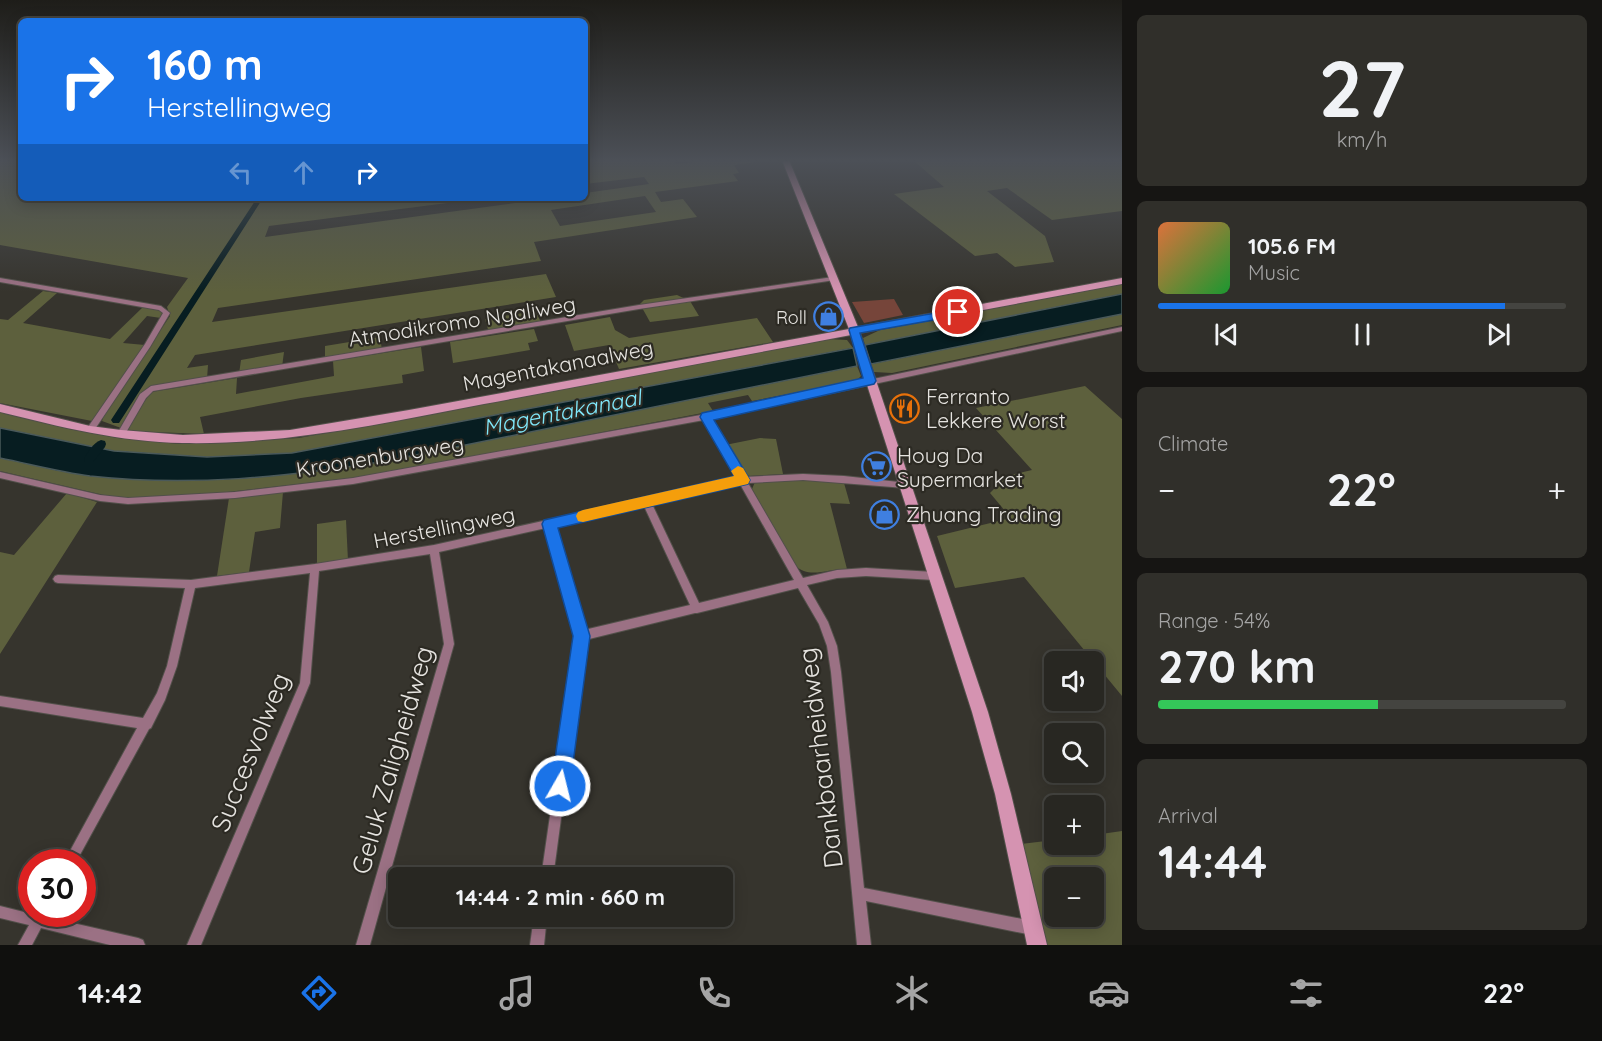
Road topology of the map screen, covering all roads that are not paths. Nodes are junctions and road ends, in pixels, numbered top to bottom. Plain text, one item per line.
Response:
1 (803, 204) edge
2 (833, 279) junction
3 (0, 280) edge
4 (1122, 281) edge
5 (1122, 329) edge
6 (855, 334) junction
7 (868, 375) junction
8 (0, 408) edge
9 (706, 417) junction
10 (90, 430) junction
11 (121, 434) junction
12 (0, 475) edge
13 (743, 480) junction
14 (904, 485) junction
15 (647, 502) junction
16 (549, 524) junction
17 (434, 549) junction
18 (315, 568) junction
19 (934, 576) junction
20 (58, 579) dead end
21 (803, 583) junction
22 (191, 584) junction
23 (697, 609) junction
24 (581, 636) junction
25 (0, 701) edge
26 (147, 724) junction
27 (77, 849) edge
28 (549, 867) edge
29 (859, 893) junction
30 (0, 912) edge
31 (18, 914) edge
32 (35, 927) edge
33 (75, 927) edge
34 (539, 927) edge
35 (1033, 928) junction
36 (25, 945) edge
37 (138, 945) edge
38 (194, 945) edge
39 (363, 945) edge
40 (537, 945) edge
41 (864, 945) edge
42 (1037, 945) edge

1 - 2 street
2 - 6 street
2 - 11 street, Atmodikromo Ngaliweg
3 - 10 street
4 - 6 street, Magentakanaalweg
5 - 7 street, Kroonenburgweg
6 - 7 street
6 - 11 street, Magentakanaalweg
7 - 9 street, Kroonenburgweg
7 - 14 street
8 - 10 street, Magentakanaalweg
9 - 12 street, Kroonenburgweg
9 - 13 street, Dankbaarheidweg
10 - 11 street, Magentakanaalweg
13 - 14 street, Herstellingweg
13 - 15 street, Herstellingweg
13 - 21 street, Dankbaarheidweg
14 - 19 street
15 - 16 street, Herstellingweg
15 - 23 street
16 - 17 street, Herstellingweg
16 - 24 street
17 - 18 street, Herstellingweg
17 - 39 street, Geluk Zaligheidweg
18 - 22 street, Herstellingweg
18 - 38 street, Succesvolweg
19 - 21 street
19 - 35 street
20 - 22 street, Herstellingweg
21 - 23 street
21 - 29 street, Dankbaarheidweg
22 - 26 street
23 - 24 street
24 - 28 street
25 - 26 street
26 - 27 street
29 - 35 street
29 - 41 street, Dankbaarheidweg
30 - 31 street
32 - 36 street
33 - 37 street
34 - 40 street
35 - 42 street

